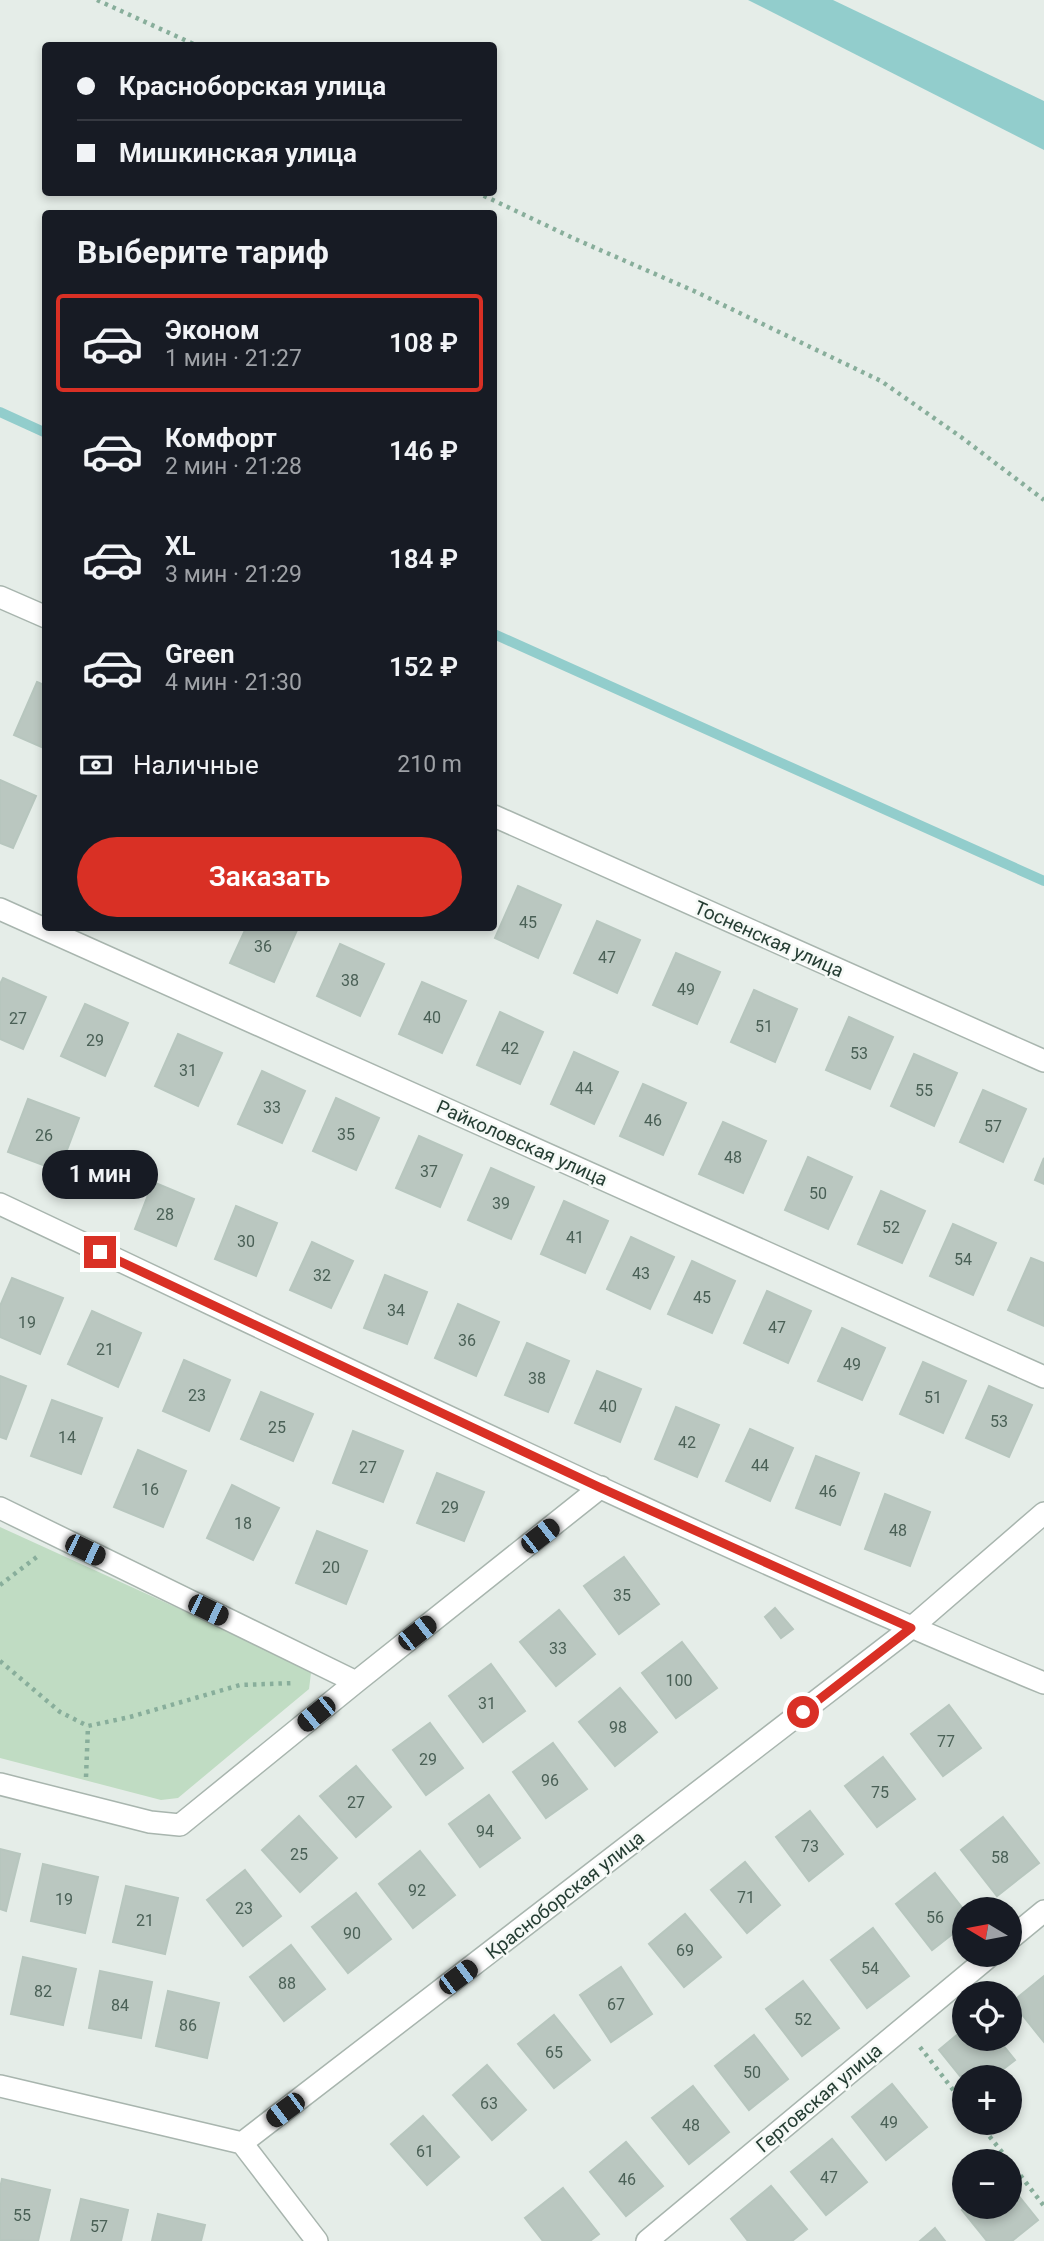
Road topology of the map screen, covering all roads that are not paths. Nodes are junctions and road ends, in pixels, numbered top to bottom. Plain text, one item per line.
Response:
1 (0, 597) edge
2 (42, 615) edge
3 (497, 817) edge
4 (0, 909) edge
5 (42, 928) edge
6 (49, 931) edge
7 (1044, 1061) edge
8 (0, 1204) edge
9 (1044, 1377) edge
10 (601, 1488) junction
11 (0, 1508) edge
12 (1044, 1513) edge
13 (911, 1628) junction
14 (356, 1682) junction
15 (1044, 1683) edge
16 (0, 1784) edge
17 (1044, 1911) edge
18 (1022, 1929) edge
19 (976, 1967) edge
20 (0, 2086) edge
21 (242, 2143) junction
22 (317, 2241) edge
23 (647, 2241) edge

1 - 2 street
3 - 7 street, Тосненская улица
4 - 5 street, Райколовская улица
6 - 9 street, Райколовская улица
8 - 10 street
10 - 13 street
10 - 14 street
11 - 14 street
12 - 13 street, Красноборская улица
13 - 15 street
13 - 21 street, Красноборская улица
14 - 16 street
17 - 18 street
19 - 23 street, Гертовская улица
20 - 21 street
21 - 22 street

